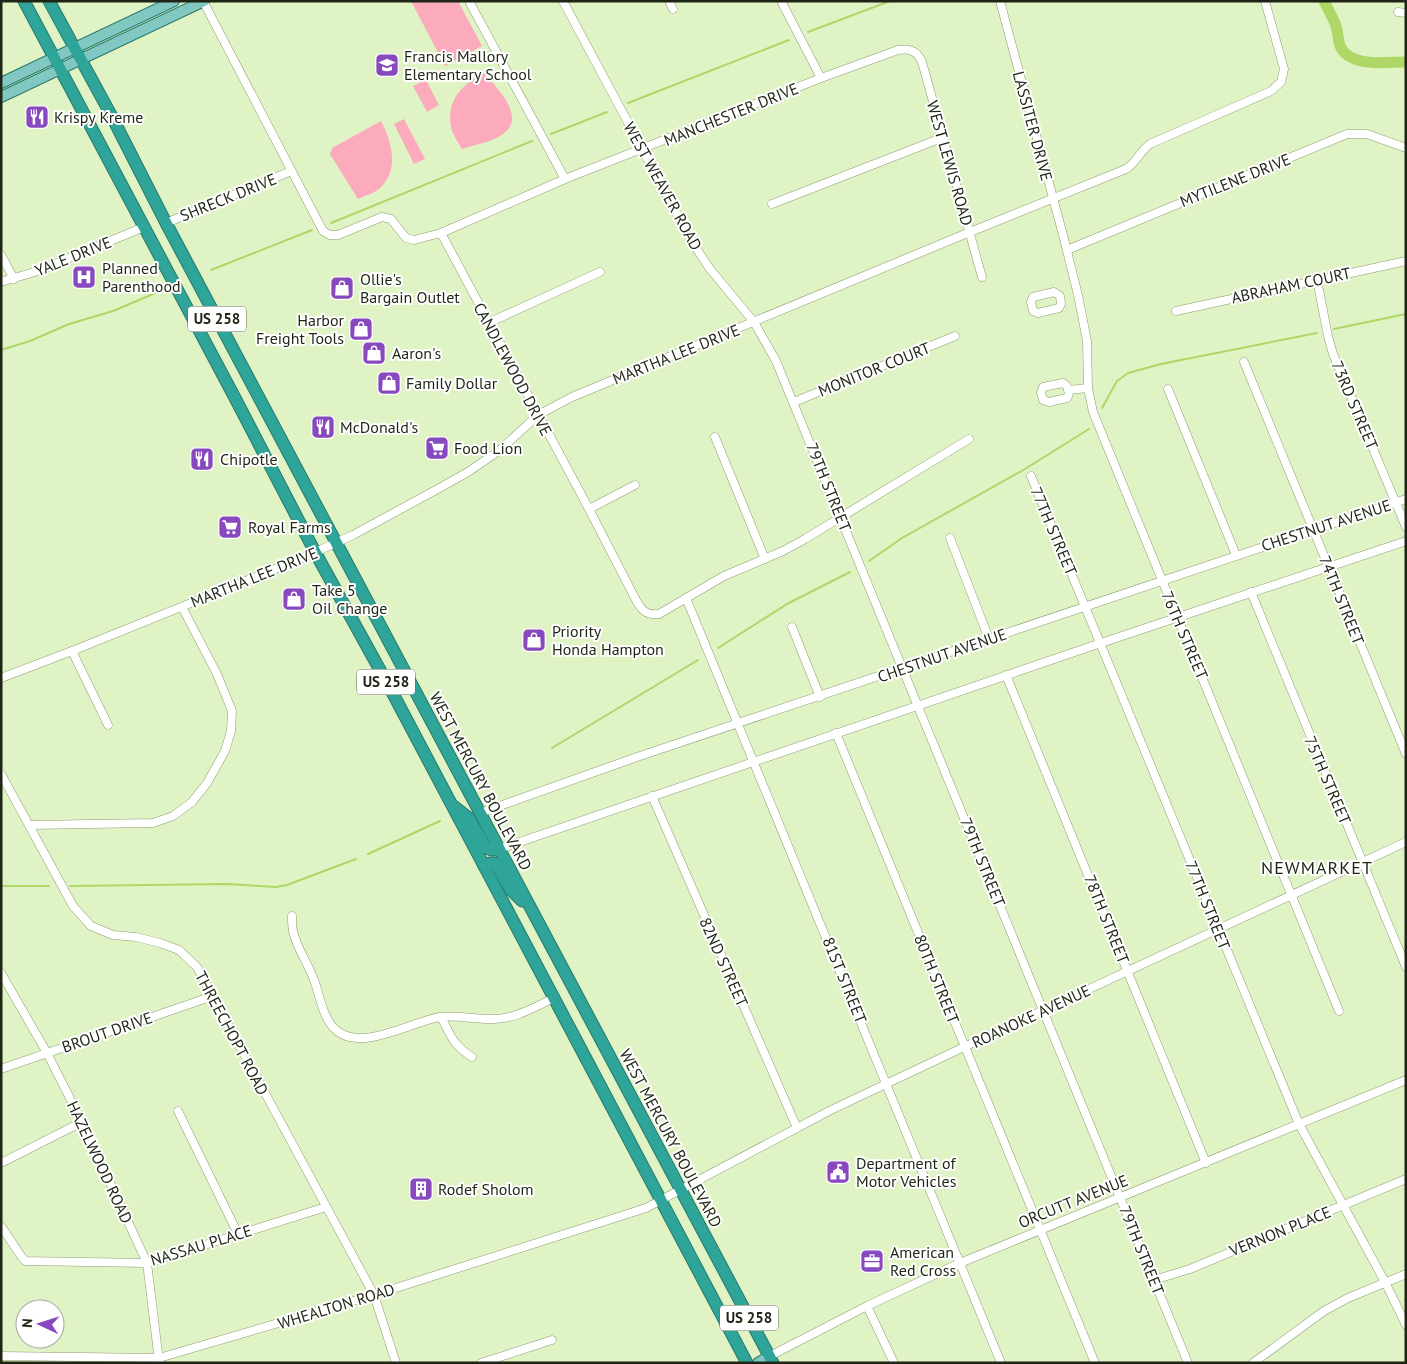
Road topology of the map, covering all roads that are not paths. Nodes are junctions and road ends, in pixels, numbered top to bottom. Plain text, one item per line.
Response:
1 (24, 1) edge
2 (49, 1) edge
3 (174, 1) edge
4 (203, 1) edge
5 (469, 1) edge
6 (563, 1) edge
7 (669, 1) edge
8 (781, 1) edge
9 (1000, 1) edge
10 (1265, 1) edge
11 (673, 9) dead end
12 (75, 48) junction
13 (913, 51) joint
14 (54, 58) junction
15 (81, 60) junction
16 (61, 70) junction
17 (821, 78) junction
18 (1, 83) edge
19 (1, 97) edge
20 (944, 137) junction
21 (1406, 148) edge
22 (642, 149) junction
23 (291, 171) junction
24 (565, 179) junction
25 (1054, 199) junction
26 (772, 204) dead end
27 (166, 222) junction
28 (144, 227) junction
29 (970, 232) junction
30 (441, 233) junction
31 (1067, 250) junction
32 (1, 255) edge
33 (1406, 261) edge
34 (600, 272) dead end
35 (982, 277) dead end
36 (14, 279) junction
37 (1317, 280) junction
38 (1, 282) edge
39 (1078, 295) junction
40 (1060, 299) dead end
41 (1176, 311) dead end
42 (754, 322) junction
43 (488, 323) junction
44 (955, 336) dead end
45 (776, 361) joint
46 (1244, 362) dead end
47 (1088, 388) junction
48 (1168, 389) dead end
49 (1068, 390) dead end
50 (794, 402) junction
51 (538, 415) junction
52 (715, 437) dead end
53 (969, 439) dead end
54 (1032, 476) dead end
55 (635, 485) dead end
56 (1406, 499) edge
57 (1396, 502) junction
58 (589, 509) junction
59 (841, 516) junction
60 (1406, 526) edge
61 (1313, 530) junction
62 (950, 538) dead end
63 (1406, 541) edge
64 (336, 542) junction
65 (315, 552) junction
66 (1236, 555) junction
67 (765, 559) junction
68 (1328, 566) junction
69 (1162, 580) junction
70 (1251, 592) junction
71 (686, 598) junction
72 (1086, 606) junction
73 (182, 607) junction
74 (1178, 617) junction
75 (792, 627) dead end
76 (989, 639) junction
77 (1101, 643) junction
78 (72, 651) junction
79 (903, 668) junction
80 (1006, 675) junction
81 (1, 678) edge
82 (820, 697) junction
83 (918, 705) junction
84 (739, 723) junction
85 (108, 725) dead end
86 (836, 733) junction
87 (1406, 754) edge
88 (755, 762) junction
89 (1, 774) edge
90 (652, 796) junction
91 (451, 805) junction
92 (480, 813) junction
93 (29, 825) junction
94 (1406, 842) edge
95 (499, 849) junction
96 (1362, 862) junction
97 (484, 866) junction
98 (1291, 895) junction
99 (532, 912) junction
100 (292, 916) dead end
101 (1218, 929) junction
102 (1406, 967) edge
103 (1128, 971) junction
104 (1, 974) edge
105 (213, 996) junction
106 (554, 998) junction
107 (1044, 1010) junction
108 (1339, 1011) dead end
109 (441, 1017) junction
110 (964, 1047) junction
111 (47, 1053) junction
112 (472, 1057) dead end
113 (1, 1069) edge
114 (1406, 1080) edge
115 (888, 1084) junction
116 (178, 1111) dead end
117 (82, 1122) junction
118 (1300, 1124) junction
119 (797, 1128) junction
120 (1206, 1162) junction
121 (1, 1163) edge
122 (1406, 1179) edge
123 (680, 1190) junction
124 (1120, 1198) junction
125 (661, 1200) junction
126 (1343, 1204) junction
127 (326, 1206) junction
128 (1, 1226) edge
129 (1040, 1230) junction
130 (238, 1234) junction
131 (148, 1263) junction
132 (960, 1263) junction
133 (1406, 1274) edge
134 (1154, 1280) junction
135 (1385, 1282) junction
136 (374, 1295) junction
137 (867, 1306) junction
138 (1406, 1325) edge
139 (552, 1340) dead end
140 (1, 1356) edge
141 (772, 1359) edge
142 (13, 1360) edge
143 (159, 1360) edge
144 (396, 1363) edge
145 (482, 1363) edge
146 (747, 1363) edge
147 (758, 1363) edge
148 (894, 1363) edge
149 (1001, 1363) edge
150 (1095, 1363) edge
151 (1188, 1363) edge
152 (1253, 1363) edge

1 - 14 highway, US 258
2 - 12 highway, WEST MERCURY BOULEVARD / US 258
3 - 12 main road
4 - 15 main road
4 - 23 street
5 - 24 street
6 - 22 street, WEST WEAVER ROAD
7 - 11 street
8 - 17 street
9 - 25 street, LASSITER DRIVE
10 - 25 street, MARTHA LEE DRIVE
12 - 14 main road
12 - 15 highway, WEST MERCURY BOULEVARD / US 258
13 - 17 street, MANCHESTER DRIVE
13 - 20 street, WEST LEWIS ROAD
14 - 16 highway, US 258
14 - 18 main road
15 - 16 main road
15 - 27 highway, WEST MERCURY BOULEVARD / US 258
16 - 19 main road
16 - 28 highway, US 258
17 - 22 street, MANCHESTER DRIVE
20 - 26 street
20 - 29 street, WEST LEWIS ROAD
21 - 31 street, MYTILENE DRIVE
22 - 24 street, MANCHESTER DRIVE
22 - 42 street, WEST WEAVER ROAD
23 - 27 street, SHRECK DRIVE
23 - 30 street
24 - 30 street, MANCHESTER DRIVE
25 - 29 street, MARTHA LEE DRIVE
25 - 31 street, LASSITER DRIVE
27 - 64 highway, WEST MERCURY BOULEVARD / US 258
28 - 36 street, YALE DRIVE
28 - 65 highway, US 258
29 - 35 street, WEST LEWIS ROAD
29 - 42 street, MARTHA LEE DRIVE
30 - 43 street, CANDLEWOOD DRIVE
31 - 39 street, 76TH STREET
32 - 36 street
33 - 37 street, ABRAHAM COURT
34 - 43 street
36 - 38 street, YALE DRIVE
37 - 41 street, ABRAHAM COURT
37 - 57 street, 73RD STREET
39 - 40 street
39 - 47 street, 76TH STREET
42 - 45 street, WEST WEAVER ROAD
42 - 51 street, MARTHA LEE DRIVE
43 - 51 street, CANDLEWOOD DRIVE
44 - 50 street, MONITOR COURT
45 - 50 street, 79TH STREET
46 - 61 street, 74TH STREET
47 - 49 street
47 - 69 street, 76TH STREET
48 - 66 street
50 - 59 street, 79TH STREET
51 - 58 street, CANDLEWOOD DRIVE
51 - 64 street, MARTHA LEE DRIVE
52 - 67 street
53 - 59 street, CANDLEWOOD DRIVE
54 - 72 street, 77TH STREET
55 - 58 street
56 - 57 street, CHESTNUT AVENUE
57 - 60 street, 73RD STREET
57 - 61 street, CHESTNUT AVENUE
58 - 71 street, CANDLEWOOD DRIVE
59 - 67 street, CANDLEWOOD DRIVE
59 - 79 street, 79TH STREET
61 - 66 street, CHESTNUT AVENUE
61 - 68 street, 74TH STREET
62 - 76 street
63 - 68 street
64 - 65 street, MARTHA LEE DRIVE
64 - 92 highway, WEST MERCURY BOULEVARD / US 258
65 - 73 street, MARTHA LEE DRIVE
65 - 91 highway, US 258
66 - 69 street, CHESTNUT AVENUE
67 - 71 street, CANDLEWOOD DRIVE
68 - 70 street
68 - 87 street, 74TH STREET
69 - 72 street, CHESTNUT AVENUE
69 - 74 street, 76TH STREET
70 - 74 street
70 - 96 street, 75TH STREET
71 - 84 street, 81ST STREET
72 - 76 street, CHESTNUT AVENUE
72 - 77 street, 77TH STREET
73 - 78 street, MARTHA LEE DRIVE
73 - 93 street
74 - 77 street
74 - 98 street, 76TH STREET
75 - 82 street
76 - 79 street, CHESTNUT AVENUE
77 - 80 street
77 - 101 street, 77TH STREET
78 - 81 street, MARTHA LEE DRIVE
78 - 85 street
79 - 82 street, CHESTNUT AVENUE
79 - 83 street, 79TH STREET
80 - 83 street
80 - 103 street, 78TH STREET
82 - 84 street, CHESTNUT AVENUE
83 - 86 street
83 - 107 street, 79TH STREET
84 - 88 street, 81ST STREET
84 - 92 street, CHESTNUT AVENUE
86 - 88 street
86 - 110 street, 80TH STREET
88 - 90 street
88 - 115 street, 81ST STREET
89 - 93 street, THREECHOPT ROAD
90 - 95 street
90 - 119 street, 82ND STREET
91 - 95 highway
91 - 97 highway, US 258
92 - 95 highway, WEST MERCURY BOULEVARD / US 258
93 - 105 street, THREECHOPT ROAD
94 - 96 street, ROANOKE AVENUE
95 - 99 highway, WEST MERCURY BOULEVARD / US 258
96 - 98 street, ROANOKE AVENUE
96 - 102 street, 75TH STREET
97 - 99 highway
97 - 106 highway, US 258
98 - 101 street, ROANOKE AVENUE
98 - 108 street, 76TH STREET
99 - 123 highway, WEST MERCURY BOULEVARD / US 258
100 - 109 street
101 - 103 street, ROANOKE AVENUE
101 - 118 street, 77TH STREET
103 - 107 street, ROANOKE AVENUE
103 - 120 street, 78TH STREET
104 - 111 street, HAZELWOOD ROAD
105 - 111 street, BROUT DRIVE
105 - 127 street, THREECHOPT ROAD
106 - 109 street
106 - 125 highway, US 258
107 - 110 street, ROANOKE AVENUE
107 - 124 street, 79TH STREET
109 - 112 street
110 - 115 street, ROANOKE AVENUE
110 - 129 street, 80TH STREET
111 - 113 street, BROUT DRIVE
111 - 117 street, HAZELWOOD ROAD
114 - 118 street, ORCUTT AVENUE
115 - 119 street, ROANOKE AVENUE
115 - 132 street, 81ST STREET
116 - 130 street
117 - 121 street
117 - 131 street, HAZELWOOD ROAD
118 - 120 street, ORCUTT AVENUE
118 - 126 street, 77TH STREET
119 - 123 street, ROANOKE AVENUE
120 - 124 street, ORCUTT AVENUE
122 - 126 street, VERNON PLACE
123 - 125 street, ROANOKE AVENUE
123 - 141 highway, WEST MERCURY BOULEVARD / US 258
124 - 129 street, ORCUTT AVENUE
124 - 134 street, 79TH STREET
125 - 136 street, WHEALTON ROAD
125 - 146 highway, US 258
126 - 134 street, VERNON PLACE
126 - 135 street, 77TH STREET
127 - 130 street, NASSAU PLACE
127 - 136 street, THREECHOPT ROAD
128 - 131 street, NASSAU PLACE
129 - 132 street, ORCUTT AVENUE
129 - 150 street, 80TH STREET
130 - 131 street, NASSAU PLACE
131 - 143 street, HAZELWOOD ROAD
132 - 137 street, ORCUTT AVENUE
132 - 149 street, 81ST STREET
133 - 135 street
134 - 151 street, 79TH STREET
135 - 138 street, 77TH STREET
135 - 152 street
136 - 143 street, WHEALTON ROAD
136 - 144 street, THREECHOPT ROAD
137 - 141 street, ORCUTT AVENUE
137 - 148 street
139 - 145 street
140 - 142 street, WHEALTON ROAD
141 - 147 main road, ORCUTT AVENUE
142 - 143 street, WHEALTON ROAD

